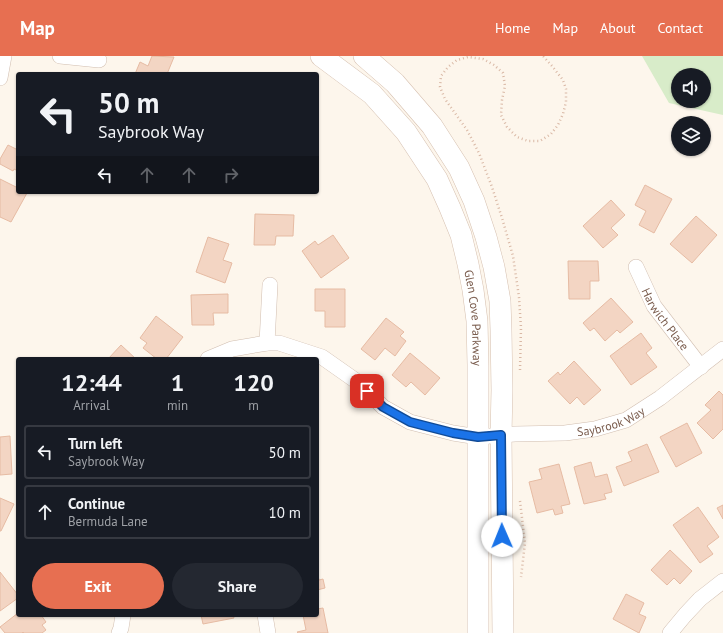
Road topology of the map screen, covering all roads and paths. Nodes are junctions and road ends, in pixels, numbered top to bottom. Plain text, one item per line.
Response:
1 (4, 56) edge
2 (60, 56) edge
3 (321, 56) edge
4 (364, 56) edge
5 (543, 56) edge
6 (99, 60) dead end
7 (0, 78) edge
8 (492, 187) dead end
9 (636, 267) dead end
10 (270, 285) dead end
11 (267, 343) junction
12 (723, 349) edge
13 (213, 357) edge
14 (701, 367) junction
15 (501, 435) junction
16 (478, 437) junction
17 (723, 581) edge
18 (123, 617) edge
19 (265, 617) edge
20 (119, 633) edge
21 (268, 633) edge
22 (478, 633) edge
23 (503, 633) edge
24 (670, 633) edge

1 - 7 street
2 - 6 street
3 - 16 main road, Glen Cove Parkway
4 - 15 main road, Glen Cove Parkway
5 - 8 path
9 - 14 street, Harwich Place
10 - 11 street
11 - 13 street, Saybrook Way
11 - 16 street, Saybrook Way
12 - 14 street, Saybrook Way
14 - 15 street, Saybrook Way
15 - 16 street, Saybrook Way
15 - 23 main road, Glen Cove Parkway
16 - 22 main road, Glen Cove Parkway
17 - 24 street
18 - 20 street
19 - 21 street

